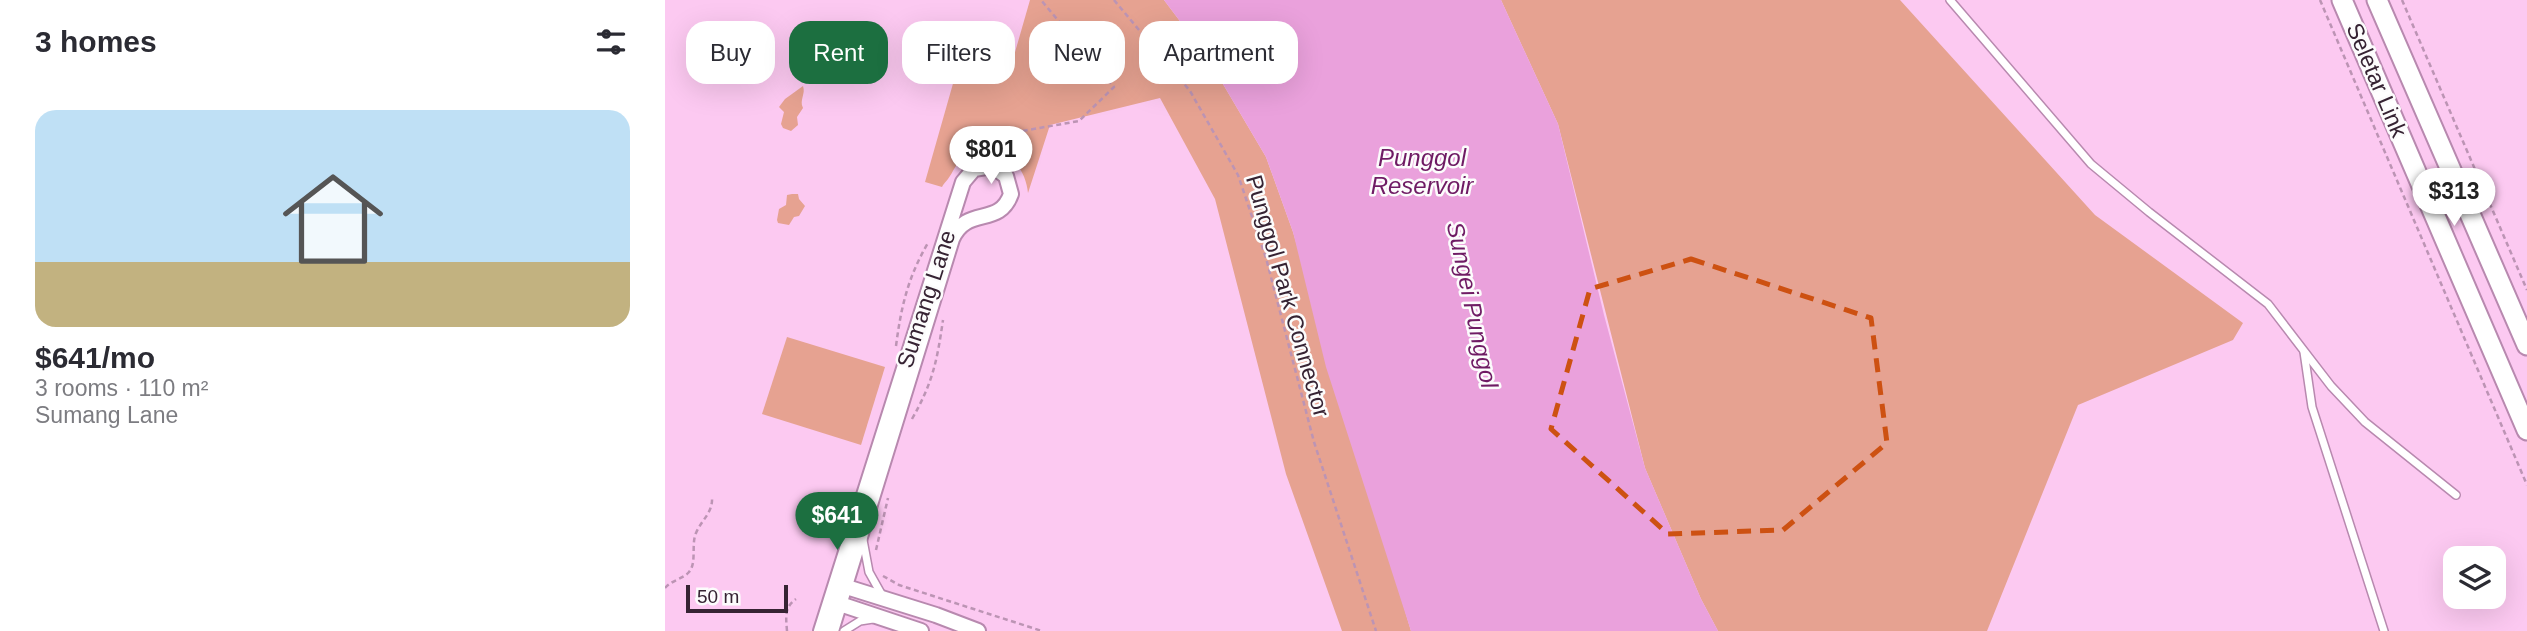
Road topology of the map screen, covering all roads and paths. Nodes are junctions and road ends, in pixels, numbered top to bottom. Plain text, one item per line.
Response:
1 (1041, 0) edge
2 (1114, 0) edge
3 (1949, 0) edge
4 (2320, 0) edge
5 (2343, 0) edge
6 (2377, 0) edge
7 (2402, 0) edge
8 (976, 152) junction
9 (994, 154) dead end
10 (967, 159) dead end
11 (2527, 290) edge
12 (944, 311) dead end
13 (2527, 345) edge
14 (2303, 351) junction
15 (910, 422) dead end
16 (2527, 430) edge
17 (2527, 485) edge
18 (2456, 495) dead end
19 (712, 497) dead end
20 (888, 497) dead end
21 (862, 529) junction
22 (877, 558) dead end
23 (883, 576) dead end
24 (840, 585) junction
25 (665, 588) edge
26 (796, 599) dead end
27 (885, 599) junction
28 (835, 602) junction
29 (881, 618) junction
30 (787, 631) edge
31 (821, 631) edge
32 (831, 631) edge
33 (844, 631) edge
34 (921, 631) edge
35 (978, 631) edge
36 (1042, 631) edge
37 (1376, 631) edge
38 (2384, 631) edge

1 - 8 path
2 - 37 path, Punggol Park Connector
3 - 14 lane
4 - 17 path
5 - 16 main road, Seletar Link
6 - 13 main road, Seletar Link
7 - 11 path
8 - 9 path
8 - 10 path
12 - 15 path
14 - 18 lane
14 - 38 lane
19 - 25 path
20 - 22 path
21 - 24 street, Sumang Lane
21 - 24 street, Sumang Lane
21 - 27 lane
23 - 36 path
24 - 27 street
24 - 28 street, Sumang Lane
26 - 30 path
27 - 35 street
28 - 29 street
28 - 31 street, Sumang Lane
28 - 32 street, Sumang Lane
29 - 33 lane
29 - 34 street

